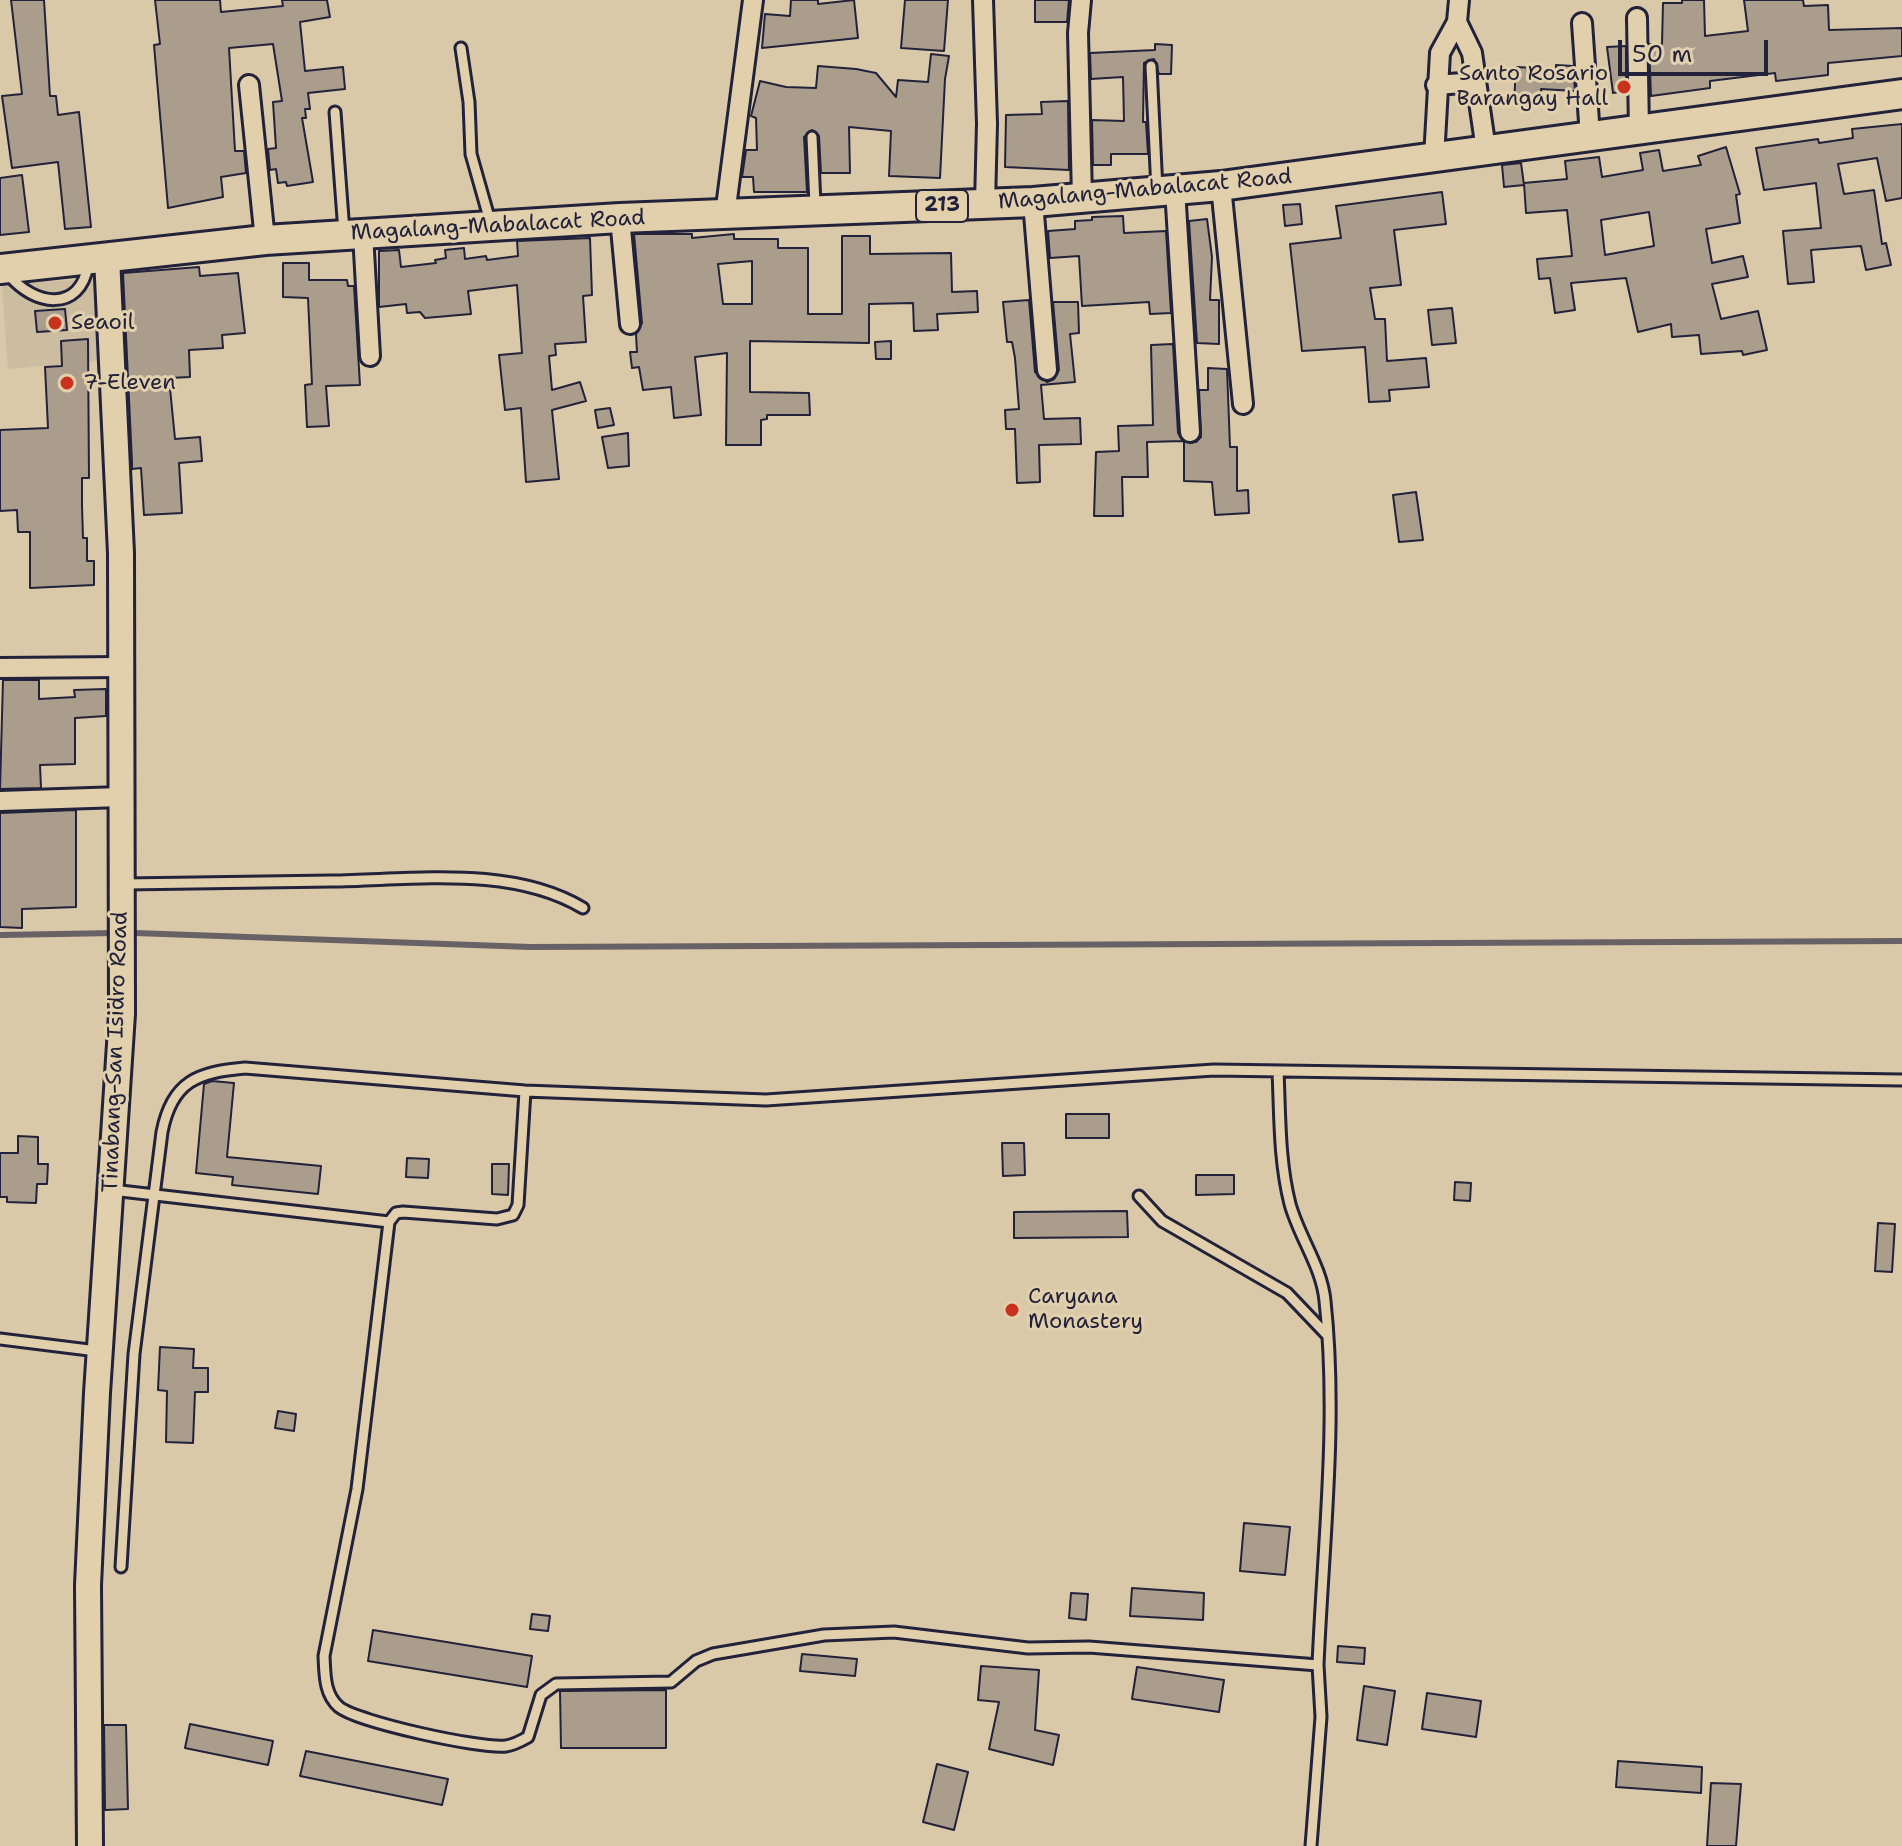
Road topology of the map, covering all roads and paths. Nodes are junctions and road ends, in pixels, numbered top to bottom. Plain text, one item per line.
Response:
1 (753, 0) edge
2 (983, 0) edge
3 (1081, 0) edge
4 (1459, 0) edge
5 (1637, 18) dead end
6 (1457, 22) junction
7 (1582, 23) dead end
8 (461, 48) dead end
9 (1151, 66) dead end
10 (1476, 82) junction
11 (249, 85) dead end
12 (1436, 85) junction
13 (1902, 94) edge
14 (335, 112) dead end
15 (1639, 130) junction
16 (1590, 136) junction
17 (812, 137) dead end
18 (1486, 150) junction
19 (1434, 158) junction
20 (1221, 186) junction
21 (1166, 190) junction
22 (1082, 197) junction
23 (1033, 202) junction
24 (985, 204) junction
25 (815, 213) junction
26 (725, 215) junction
27 (620, 218) junction
28 (491, 225) junction
29 (353, 235) junction
30 (265, 240) junction
31 (98, 258) junction
32 (2, 269) edge
33 (630, 324) dead end
34 (370, 356) dead end
35 (1047, 370) dead end
36 (1243, 404) dead end
37 (1190, 432) dead end
38 (121, 667) junction
39 (0, 668) edge
40 (121, 797) junction
41 (0, 801) edge
42 (122, 884) junction
43 (583, 908) dead end
44 (1278, 1071) junction
45 (1902, 1080) edge
46 (525, 1091) junction
47 (112, 1190) junction
48 (153, 1196) junction
49 (1139, 1196) dead end
50 (389, 1222) junction
51 (1328, 1336) junction
52 (0, 1339) edge
53 (100, 1352) junction
54 (121, 1567) dead end
55 (1318, 1665) junction
56 (90, 1846) edge
57 (1311, 1846) edge

1 - 26 street
2 - 24 street
3 - 22 street
4 - 6 street
5 - 15 street
6 - 10 street
6 - 12 street
7 - 16 street
8 - 28 lane
9 - 21 lane
10 - 12 street
10 - 18 street
11 - 30 street
12 - 19 street
13 - 15 main road, Magalang-Mabalacat Road / 213
14 - 29 lane
15 - 16 main road, Magalang-Mabalacat Road / 213
16 - 18 main road, Magalang-Mabalacat Road / 213
17 - 25 lane
18 - 19 main road, Magalang-Mabalacat Road / 213
19 - 20 main road, Magalang-Mabalacat Road / 213
20 - 21 main road, Magalang-Mabalacat Road / 213
20 - 36 street
21 - 22 main road, Magalang-Mabalacat Road / 213
21 - 37 street
22 - 23 main road, Magalang-Mabalacat Road / 213
23 - 24 main road, Magalang-Mabalacat Road / 213
23 - 35 street
24 - 25 main road, Magalang-Mabalacat Road / 213
25 - 26 main road, Magalang-Mabalacat Road / 213
26 - 27 main road, Magalang-Mabalacat Road / 213
27 - 28 main road, Magalang-Mabalacat Road / 213
27 - 33 street
28 - 29 main road, Magalang-Mabalacat Road / 213
29 - 30 main road, Magalang-Mabalacat Road / 213
29 - 34 street
30 - 31 main road, Magalang-Mabalacat Road / 213
31 - 32 main road, Magalang-Mabalacat Road / 213
31 - 38 street, Tinabang-San Isidro Road
38 - 39 street
38 - 40 street, Tinabang-San Isidro Road
40 - 41 street
40 - 42 street, Tinabang-San Isidro Road
42 - 43 lane
42 - 47 street, Tinabang-San Isidro Road
44 - 45 lane
44 - 46 lane
44 - 51 lane
46 - 48 lane
46 - 50 lane
47 - 48 lane
47 - 53 street, Tinabang-San Isidro Road
48 - 50 lane
48 - 54 lane
49 - 51 lane
50 - 55 lane
51 - 55 lane
52 - 53 lane
53 - 56 street, Tinabang-San Isidro Road
55 - 57 lane

